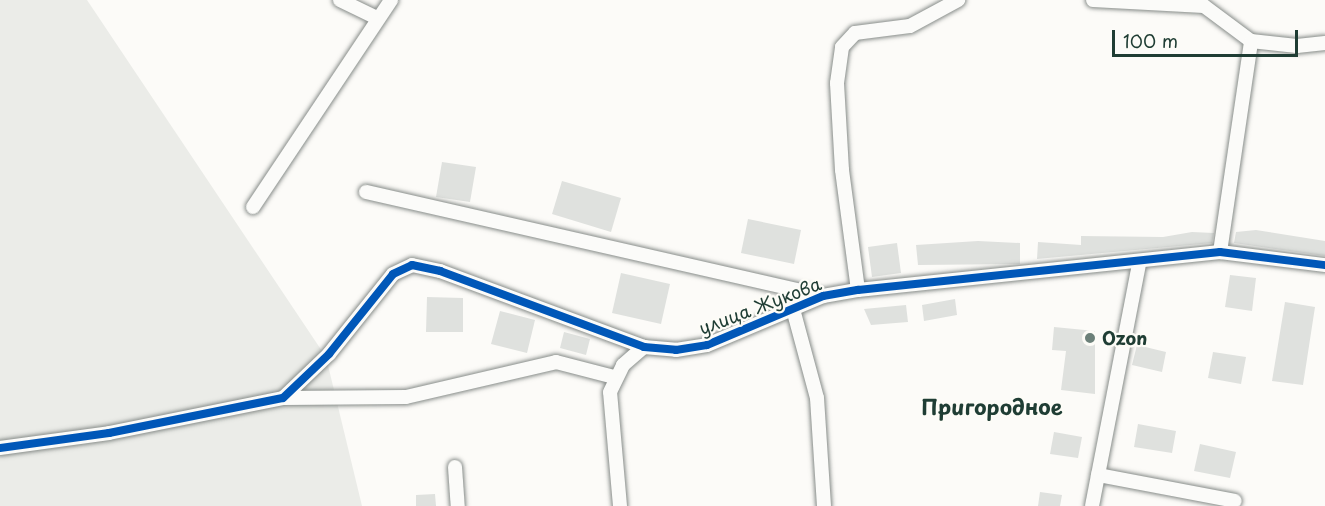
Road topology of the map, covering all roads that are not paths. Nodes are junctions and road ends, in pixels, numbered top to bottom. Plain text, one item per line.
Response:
1 (340, 0) edge
2 (391, 0) edge
3 (958, 0) edge
4 (1093, 0) edge
5 (377, 18) junction
6 (1251, 41) junction
7 (1325, 43) edge
8 (366, 192) dead end
9 (253, 207) dead end
10 (1220, 252) junction
11 (1139, 264) junction
12 (1325, 265) edge
13 (858, 290) junction
14 (823, 296) junction
15 (793, 309) junction
16 (644, 347) junction
17 (614, 377) junction
18 (283, 398) junction
19 (0, 448) edge
20 (455, 467) dead end
21 (1098, 475) junction
22 (1235, 501) dead end
23 (458, 506) edge
24 (620, 506) edge
25 (824, 506) edge
26 (1092, 506) edge

1 - 5 street
2 - 5 street
3 - 13 street
4 - 6 street
5 - 9 street
6 - 7 street
6 - 10 street
8 - 14 street, улица Жукова
10 - 11 street, улица Жукова
10 - 12 street, улица Жукова
11 - 13 street, улица Жукова
11 - 21 street
13 - 14 street, улица Жукова
14 - 15 street, улица Жукова
15 - 16 street, улица Жукова
15 - 25 street
16 - 17 street
16 - 18 street, улица Жукова
17 - 18 street
17 - 24 street
18 - 19 street
20 - 23 street
21 - 22 street
21 - 26 street

